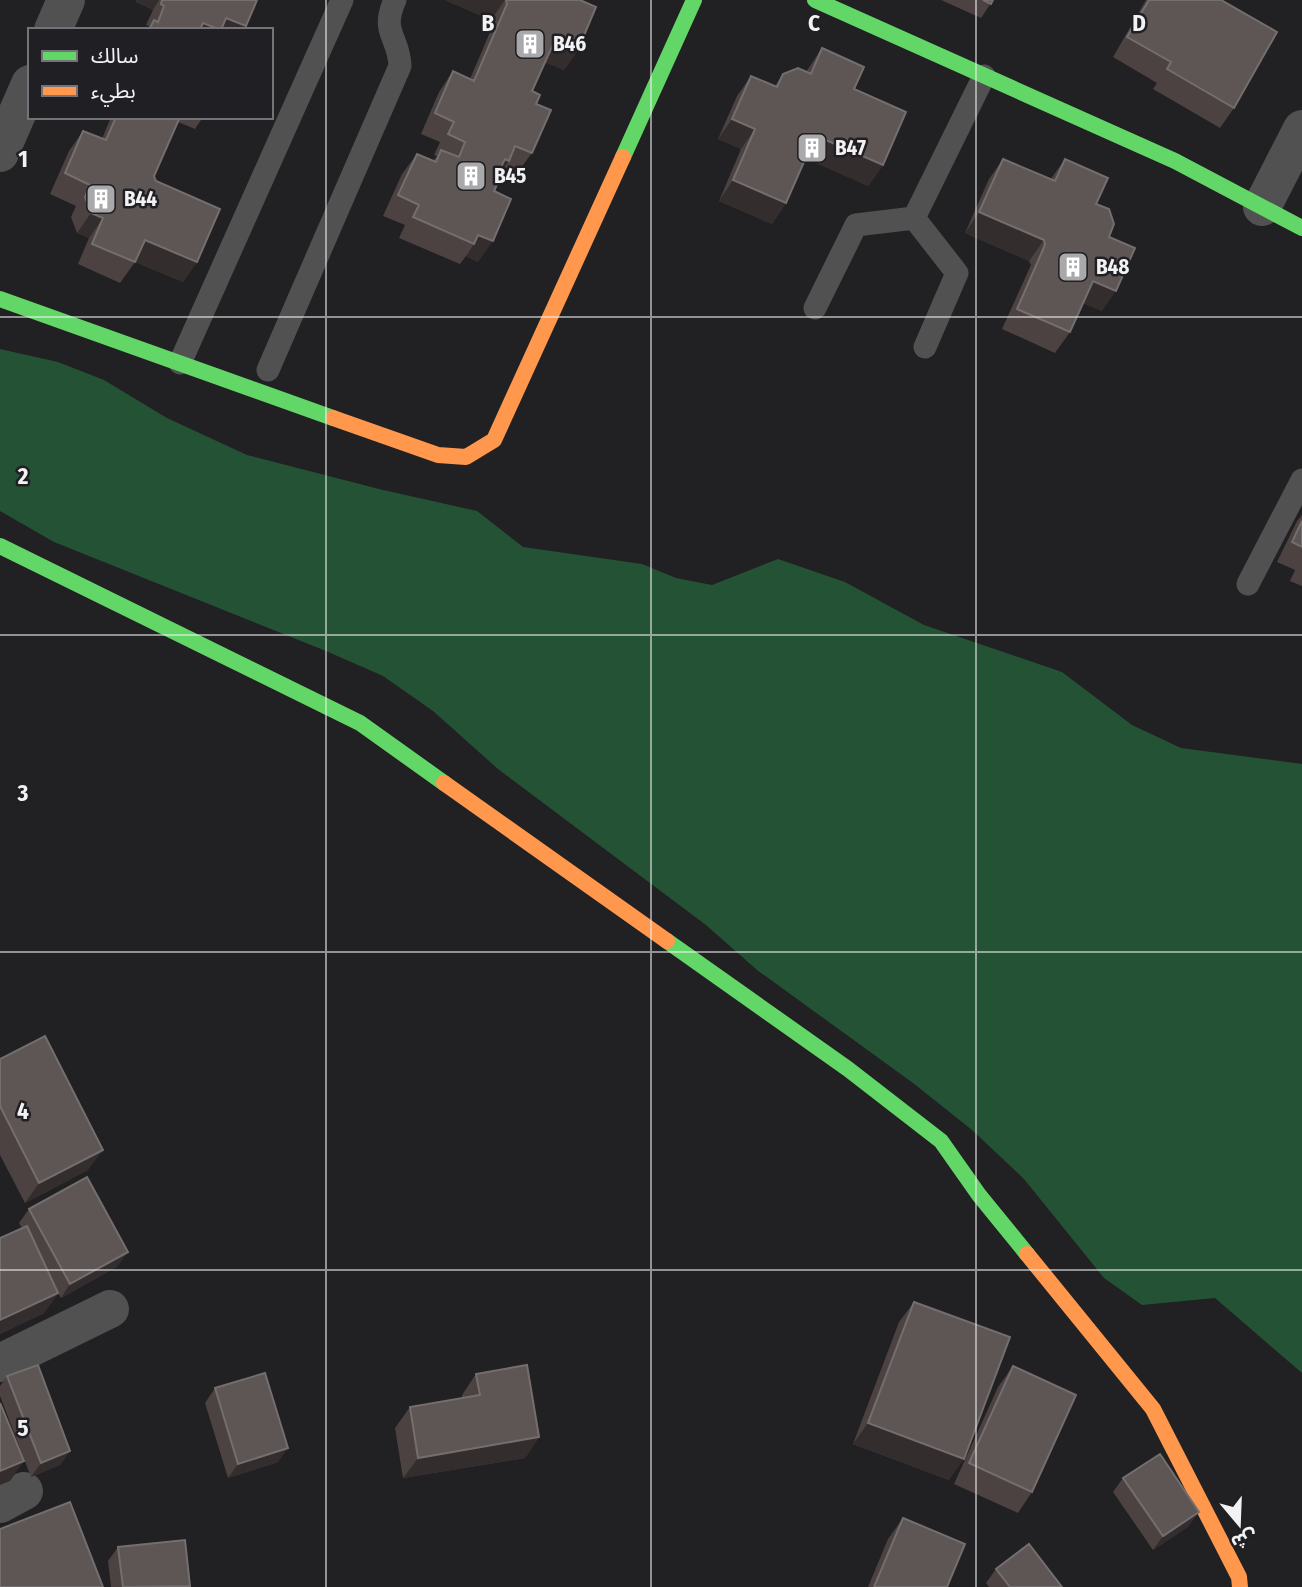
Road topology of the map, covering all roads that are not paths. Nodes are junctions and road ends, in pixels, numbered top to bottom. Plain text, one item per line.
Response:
1 (66, 0) edge
2 (342, 0) edge
3 (395, 0) edge
4 (694, 0) edge
5 (815, 0) edge
6 (54, 28) edge
7 (984, 76) junction
8 (28, 89) edge
9 (1302, 129) edge
10 (0, 153) edge
11 (1262, 207) junction
12 (915, 218) junction
13 (1302, 228) edge
14 (0, 299) edge
15 (815, 308) dead end
16 (925, 347) dead end
17 (180, 363) junction
18 (268, 370) dead end
19 (1302, 480) edge
20 (0, 546) edge
21 (1248, 584) dead end
22 (110, 1309) dead end
23 (0, 1363) edge
24 (1240, 1587) edge

1 - 6 street
2 - 17 lane
3 - 18 lane
4 - 17 street
5 - 7 street
7 - 11 street
7 - 12 lane
8 - 10 street
9 - 11 street
11 - 13 street
12 - 15 lane
12 - 16 lane
14 - 17 street
19 - 21 lane
20 - 24 street
22 - 23 street

